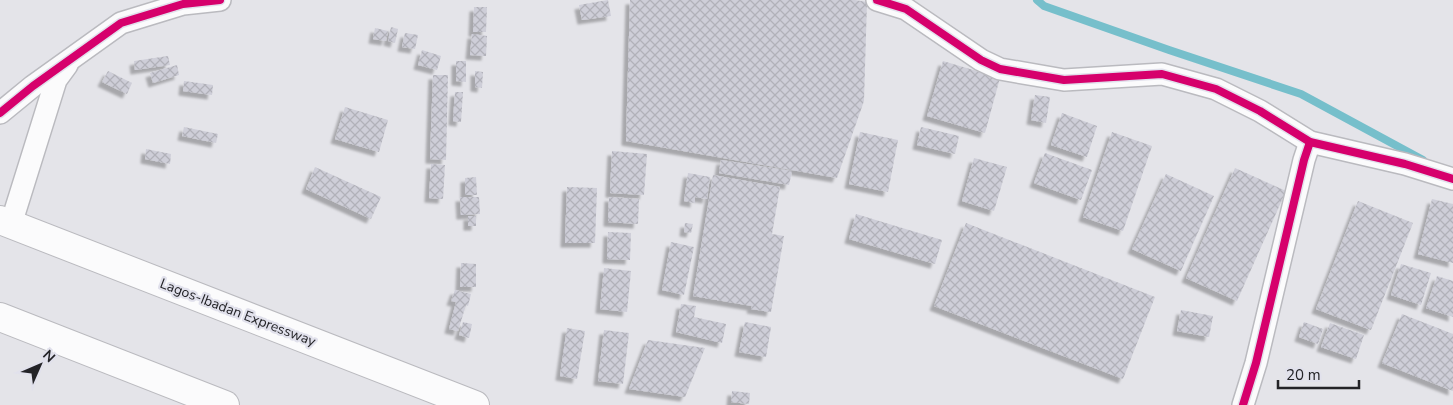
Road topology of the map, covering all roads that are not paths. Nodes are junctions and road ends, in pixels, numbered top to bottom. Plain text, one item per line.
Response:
1 (220, 0) edge
2 (877, 0) edge
3 (75, 54) junction
4 (0, 113) edge
5 (1310, 142) junction
6 (1453, 178) edge
7 (6, 222) edge
8 (0, 317) edge
9 (224, 405) edge
10 (475, 405) edge
11 (1243, 405) edge

1 - 3 street
2 - 5 street
3 - 4 street
3 - 7 street
5 - 6 street
5 - 11 street
7 - 10 highway, Lagos-Ibadan Expressway
8 - 9 highway

